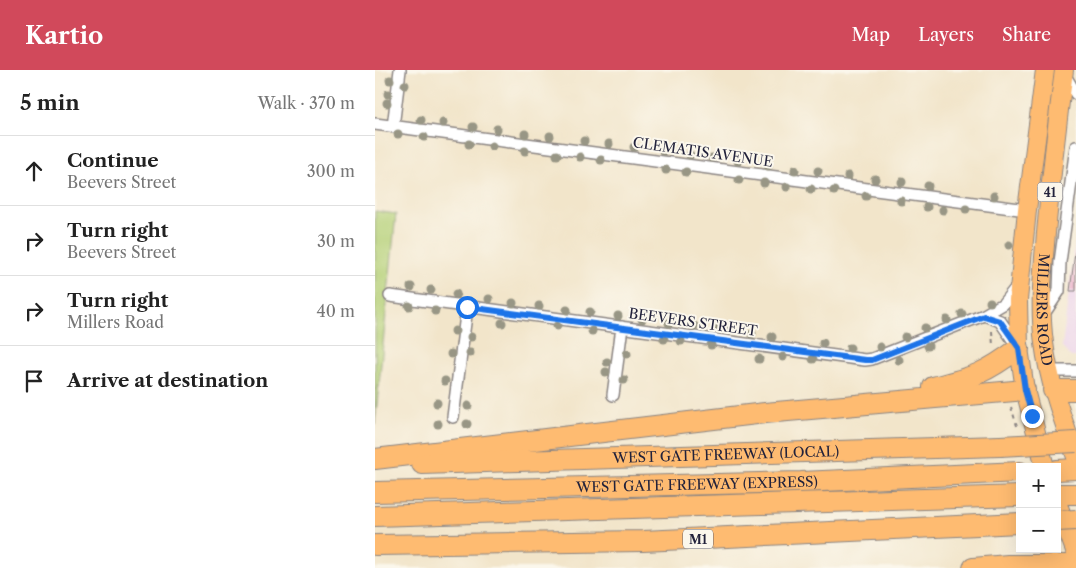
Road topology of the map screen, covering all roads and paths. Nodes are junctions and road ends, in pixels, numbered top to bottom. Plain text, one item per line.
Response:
1 (400, 70) edge
2 (1045, 70) edge
3 (1064, 72) edge
4 (1076, 94) edge
5 (375, 124) edge
6 (393, 126) junction
7 (1076, 147) edge
8 (1027, 210) junction
9 (1019, 284) junction
10 (390, 296) dead end
11 (467, 307) junction
12 (1043, 315) junction
13 (984, 316) junction
14 (622, 327) junction
15 (1019, 348) junction
16 (993, 349) dead end
17 (1076, 371) edge
18 (1051, 380) junction
19 (1025, 390) junction
20 (1076, 390) edge
21 (613, 395) dead end
22 (765, 413) junction
23 (453, 417) dead end
24 (1076, 442) edge
25 (1076, 457) edge
26 (375, 459) edge
27 (1044, 463) edge
28 (375, 465) edge
29 (1076, 469) edge
30 (1061, 470) edge
31 (1015, 472) edge
32 (375, 492) edge
33 (1061, 494) edge
34 (1076, 494) edge
35 (1016, 496) edge
36 (1059, 508) edge
37 (375, 516) edge
38 (1076, 520) edge
39 (1061, 521) edge
40 (1016, 523) edge
41 (375, 545) edge
42 (1076, 553) edge
43 (1076, 565) edge
44 (1013, 566) edge
45 (973, 568) edge

1 - 6 street
2 - 8 main road, MILLERS ROAD / 41
3 - 4 street
3 - 12 main road, MILLERS ROAD / 41
5 - 6 street, CLEMATIS AVENUE
6 - 8 street, CLEMATIS AVENUE
7 - 12 street
8 - 9 main road, MILLERS ROAD / 41
9 - 13 street, BEEVERS STREET
9 - 15 main road, MILLERS ROAD / 41
10 - 11 street, BEEVERS STREET
11 - 14 street, BEEVERS STREET
11 - 23 street
12 - 18 main road, MILLERS ROAD / 41
13 - 14 street, BEEVERS STREET
13 - 15 street
13 - 16 path
14 - 21 street
15 - 19 main road, MILLERS ROAD / 41
15 - 22 highway
17 - 18 street
18 - 19 main road
18 - 20 highway
18 - 25 main road, MILLERS ROAD / 41
19 - 22 highway
19 - 27 main road, MILLERS ROAD / 41
22 - 26 highway
24 - 28 highway, WEST GATE FREEWAY (LOCAL), bridge
29 - 30 highway
31 - 32 highway, WEST GATE FREEWAY (EXPRESS)
33 - 34 highway
35 - 37 highway, WEST GATE FREEWAY (EXPRESS)
36 - 42 main road
38 - 39 highway, bridge
40 - 41 highway, M1
43 - 44 highway
44 - 45 highway

